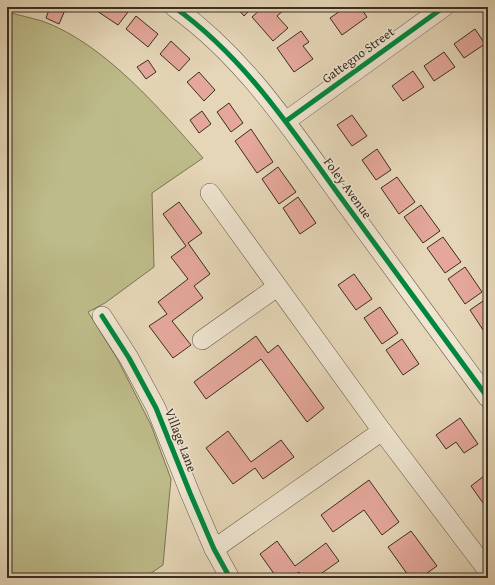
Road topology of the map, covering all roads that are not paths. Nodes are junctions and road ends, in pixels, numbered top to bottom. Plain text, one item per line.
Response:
1 (174, 7) edge
2 (444, 7) edge
3 (286, 121) junction
4 (210, 193) dead end
5 (277, 287) junction
6 (102, 316) dead end
7 (202, 340) dead end
8 (488, 398) edge
9 (382, 431) junction
10 (214, 549) junction
11 (488, 571) edge
12 (230, 578) edge

1 - 3 street, Foley Avenue
2 - 3 street, Gattegno Street
3 - 8 street, Foley Avenue
4 - 5 street
5 - 7 street
5 - 9 street
6 - 10 street, Village Lane
9 - 10 street
9 - 11 street
10 - 12 street, Village Lane

